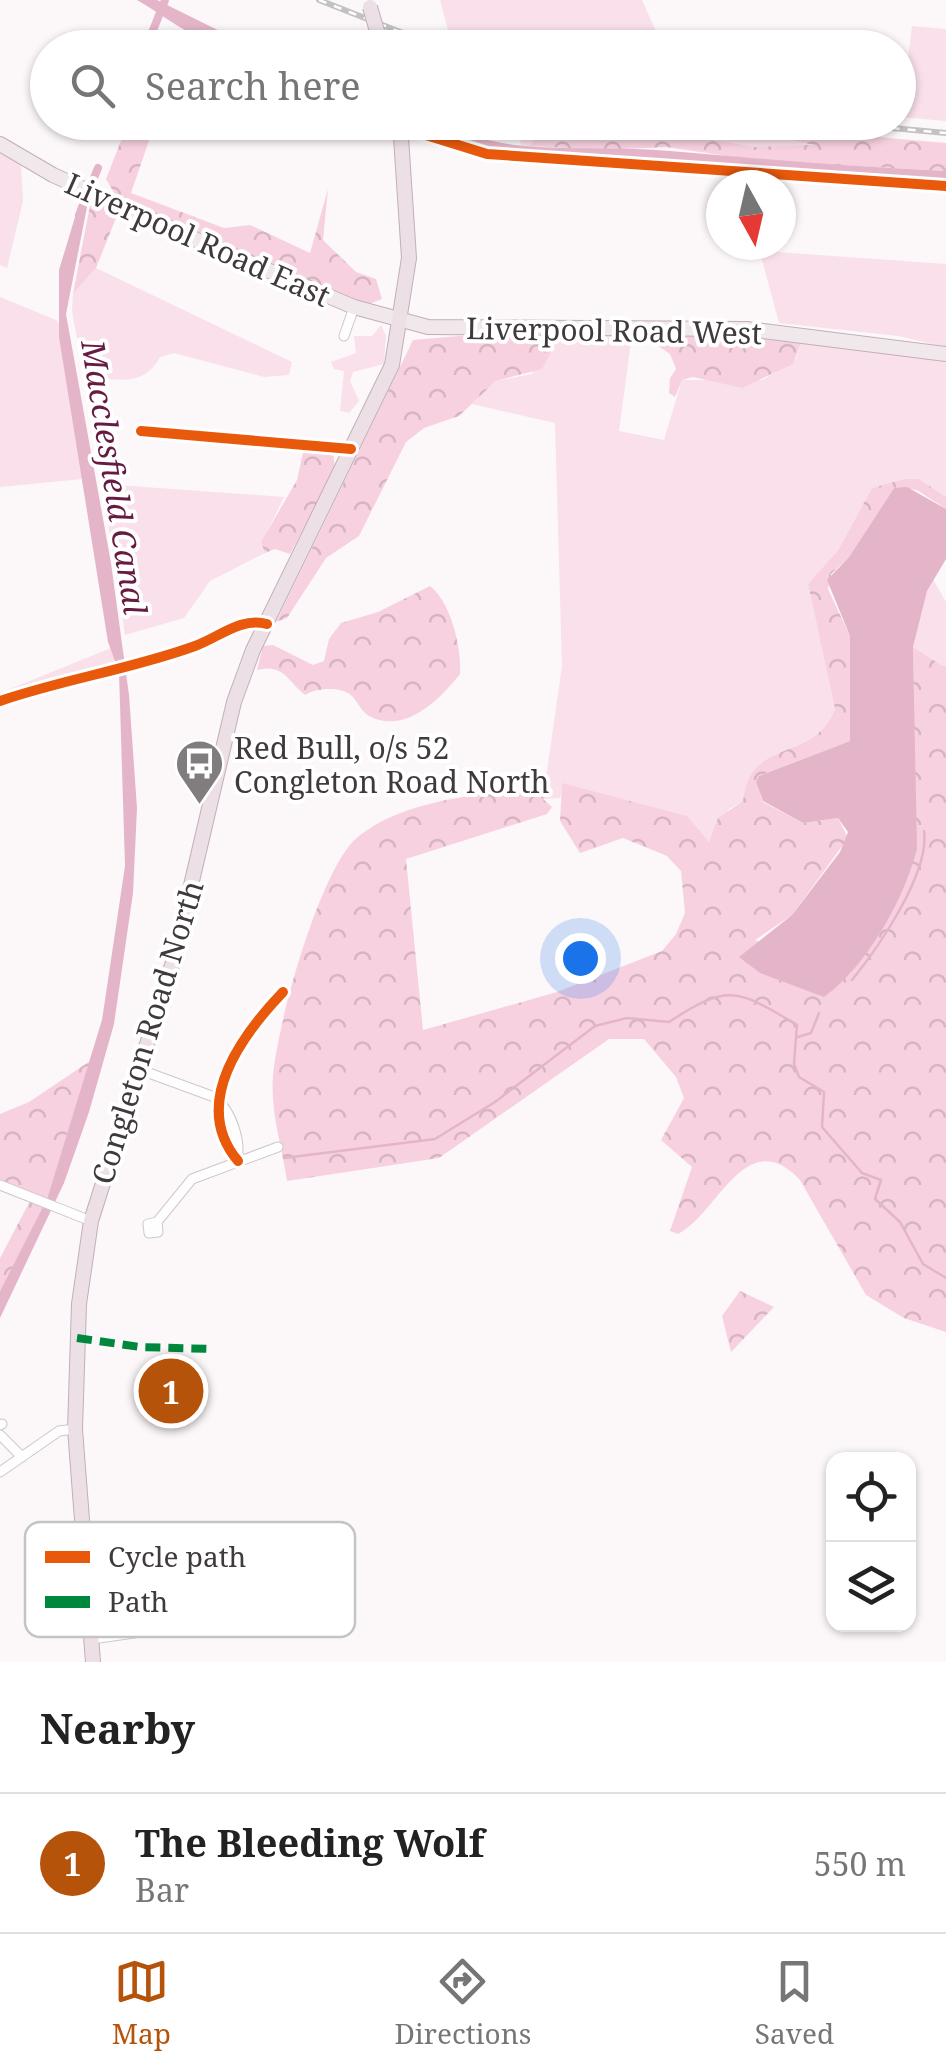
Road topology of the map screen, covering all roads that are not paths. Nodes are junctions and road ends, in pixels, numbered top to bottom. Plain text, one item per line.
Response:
1 (368, 4) edge
2 (377, 30) edge
3 (402, 140) edge
4 (0, 144) edge
5 (354, 307) junction
6 (402, 321) junction
7 (344, 336) dead end
8 (946, 354) edge
9 (141, 431) dead end
10 (351, 448) junction
11 (267, 624) junction
12 (0, 701) edge
13 (283, 992) dead end
14 (138, 1069) junction
15 (217, 1100) junction
16 (278, 1147) dead end
17 (238, 1159) junction
18 (0, 1185) edge
19 (91, 1221) junction
20 (156, 1222) dead end
21 (1, 1428) edge
22 (75, 1429) junction
23 (22, 1457) junction
24 (0, 1472) edge
25 (83, 1522) edge
26 (106, 1637) edge
27 (92, 1639) joint
28 (93, 1662) edge

1 - 2 highway, bridge
3 - 6 highway, Congleton Road North
4 - 5 main road, Liverpool Road East
5 - 6 main road, Liverpool Road East
5 - 7 street
6 - 8 main road, Liverpool Road West
6 - 10 highway, Congleton Road North
9 - 10 street
10 - 11 highway, Congleton Road North
11 - 12 street
11 - 14 highway, Congleton Road North
13 - 15 street
14 - 15 street
14 - 19 highway, Congleton Road North
15 - 17 street
16 - 17 street
17 - 20 street
18 - 19 street
19 - 22 highway, Congleton Road North
21 - 23 street
22 - 23 street
22 - 25 highway, Congleton Road North
23 - 24 street
26 - 27 street
27 - 28 highway, Congleton Road North

